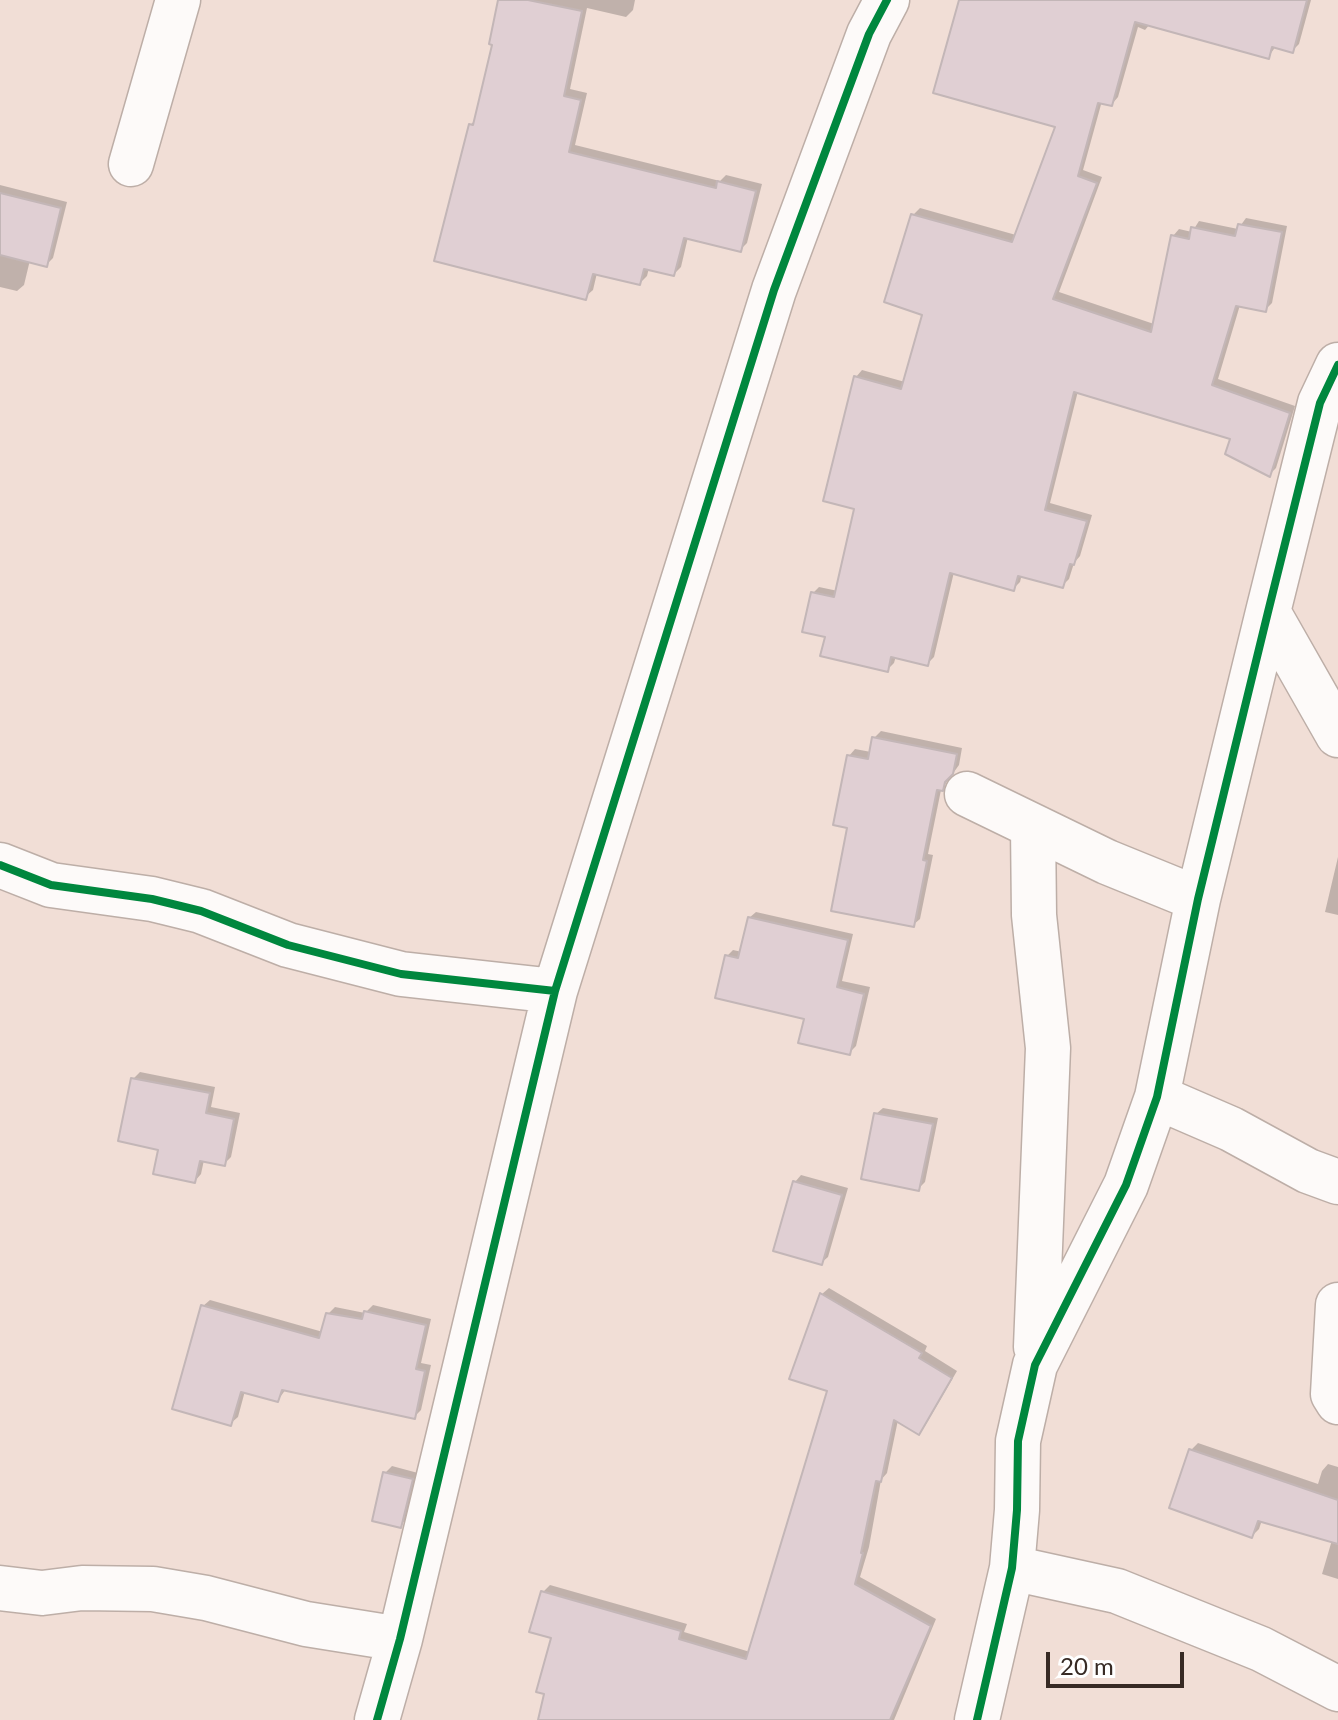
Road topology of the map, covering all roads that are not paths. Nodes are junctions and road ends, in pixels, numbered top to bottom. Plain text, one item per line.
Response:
1 (178, 0) edge
2 (887, 0) edge
3 (131, 164) dead end
4 (1338, 365) edge
5 (1268, 612) junction
6 (1338, 735) edge
7 (967, 794) dead end
8 (1033, 827) junction
9 (0, 865) edge
10 (1198, 899) junction
11 (555, 991) junction
12 (1157, 1097) junction
13 (1338, 1182) edge
14 (1338, 1305) edge
15 (1035, 1365) junction
16 (1338, 1402) edge
17 (1012, 1568) junction
18 (0, 1588) edge
19 (400, 1639) junction
20 (1338, 1689) edge
21 (377, 1720) edge
22 (977, 1720) edge

1 - 3 street
2 - 11 street
4 - 5 street
5 - 6 street
5 - 10 street
7 - 8 street
8 - 10 street
8 - 15 street
9 - 11 street
10 - 12 street
11 - 19 street
12 - 13 street
12 - 15 street
14 - 16 street
15 - 17 street
17 - 20 street
17 - 22 street
18 - 19 street
19 - 21 street

